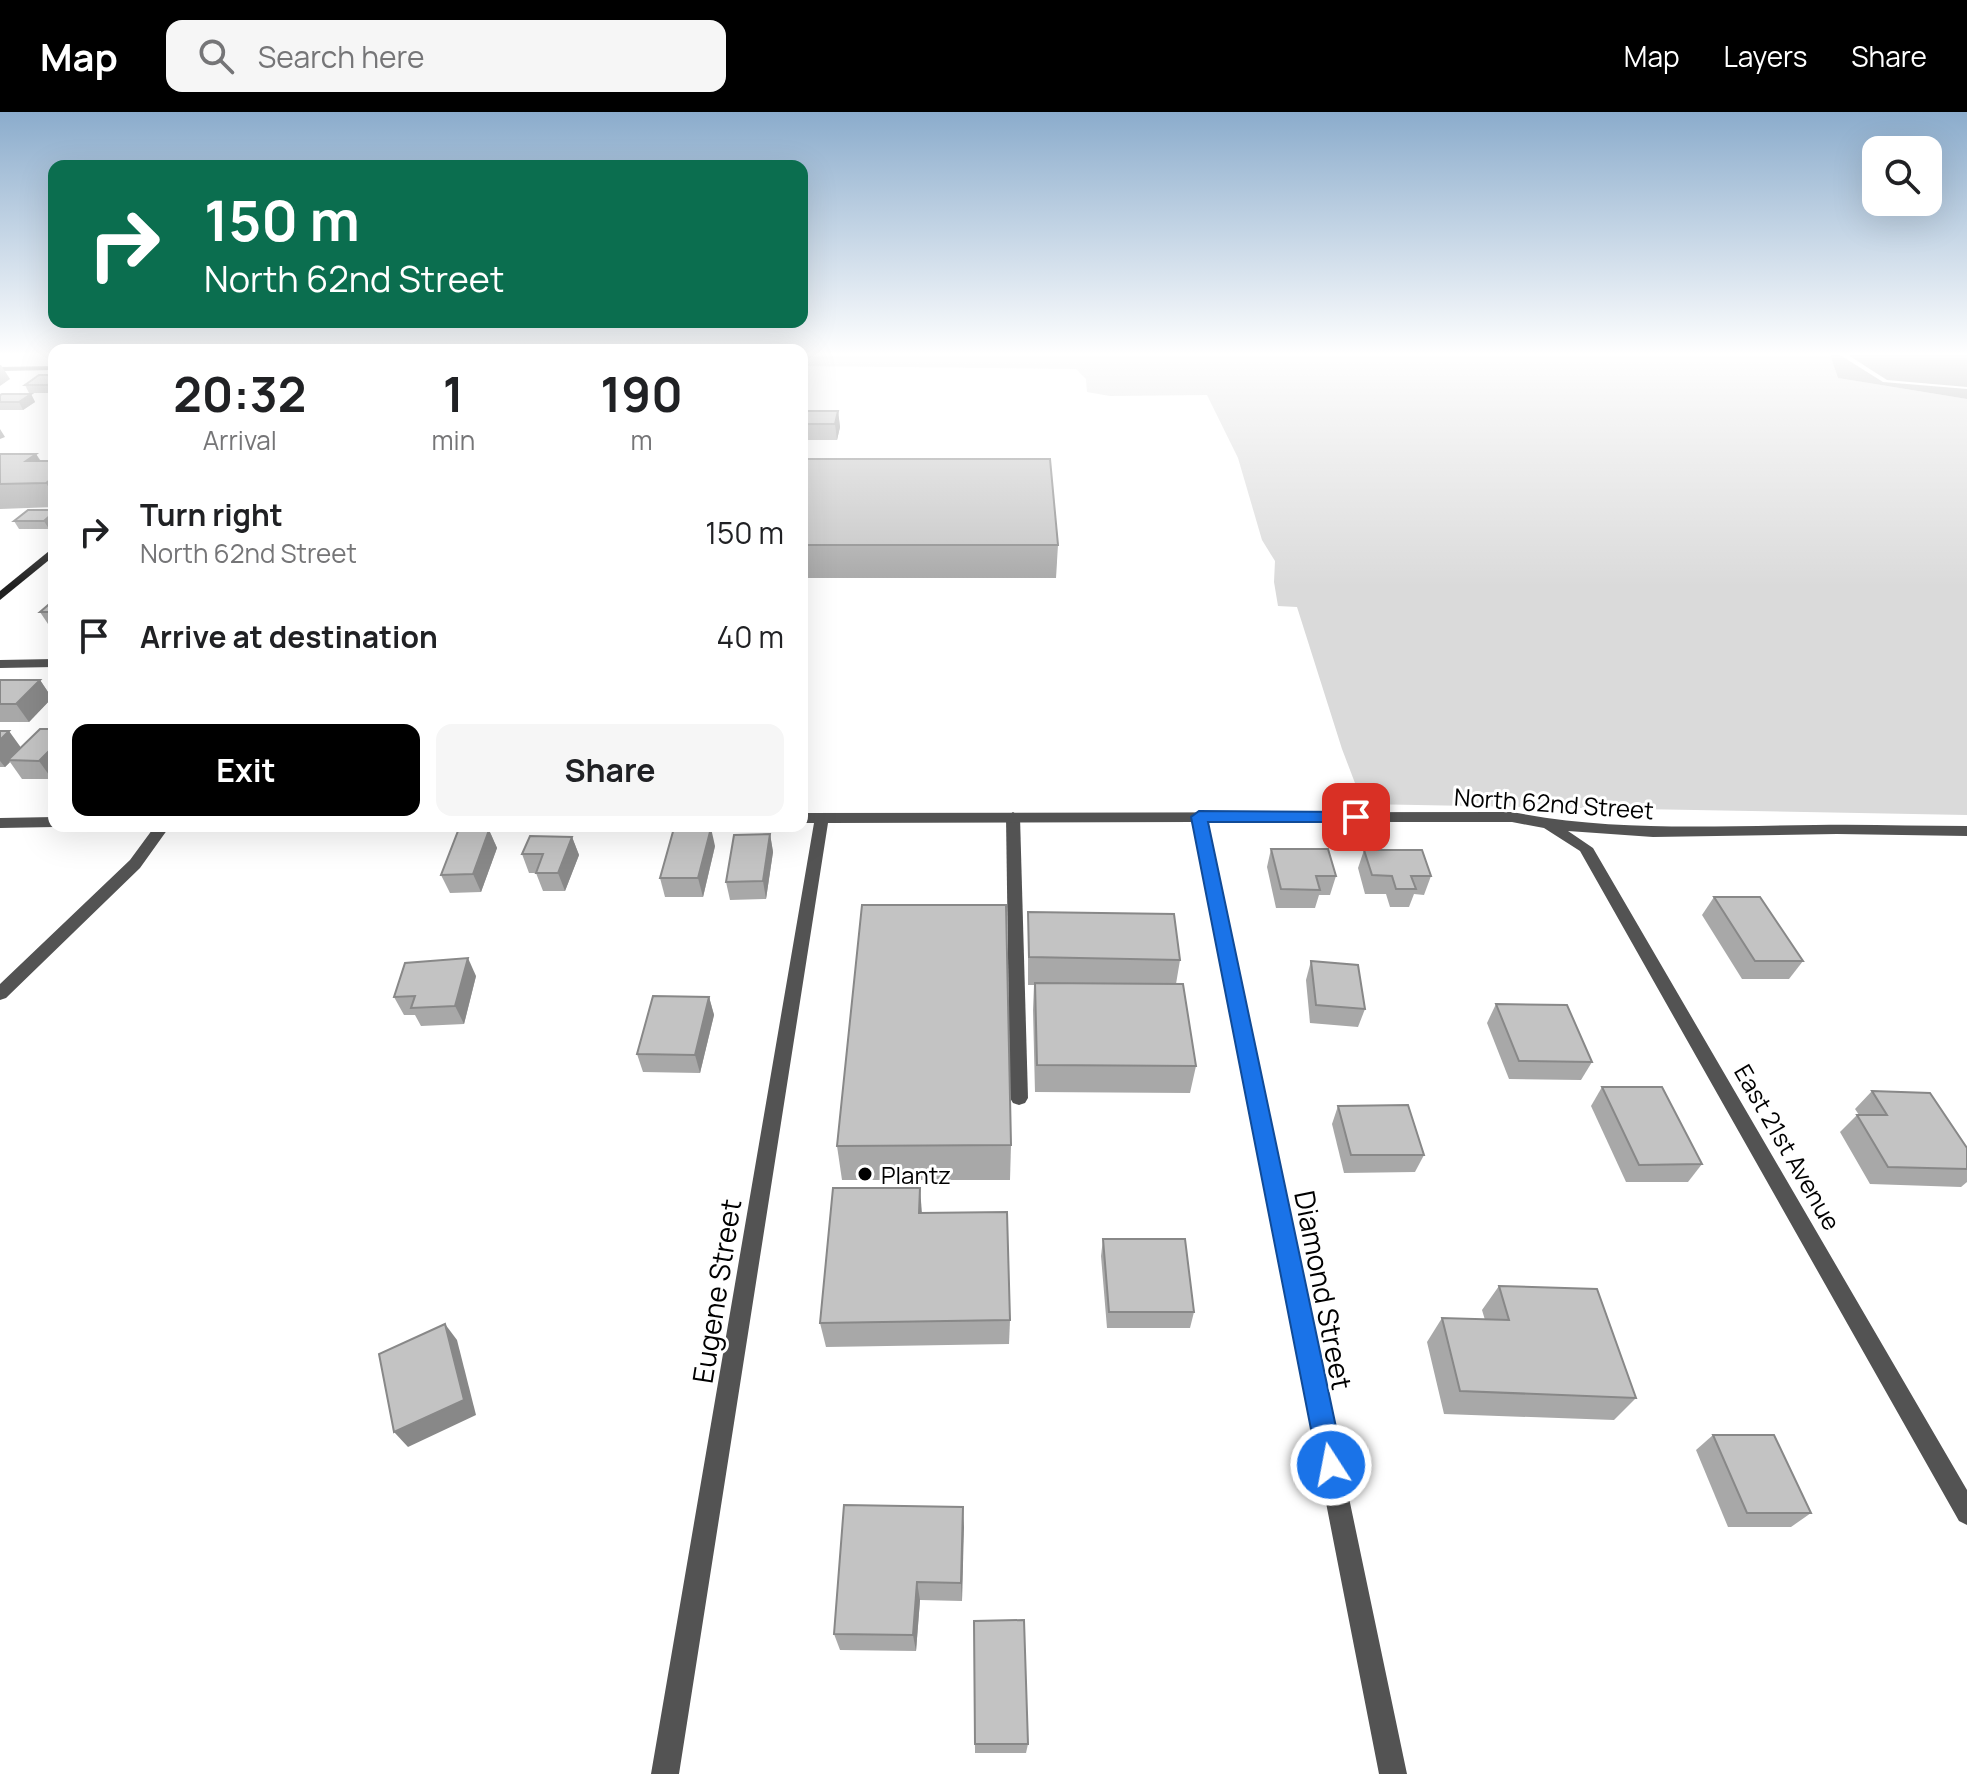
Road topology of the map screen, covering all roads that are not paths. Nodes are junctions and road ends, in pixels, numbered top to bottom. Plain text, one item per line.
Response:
1 (48, 555) edge
2 (0, 597) edge
3 (48, 663) edge
4 (0, 664) edge
5 (1013, 817) junction
6 (1199, 817) junction
7 (812, 818) edge
8 (48, 822) edge
9 (0, 823) edge
10 (1546, 825) junction
11 (1967, 831) edge
12 (159, 832) edge
13 (0, 994) edge
14 (1019, 1098) dead end
15 (1967, 1513) edge
16 (665, 1774) edge
17 (1393, 1774) edge

1 - 2 main road
3 - 4 street
5 - 6 street, North 62nd Street
5 - 7 street, North 62nd Street
5 - 14 street
6 - 10 street, North 62nd Street
6 - 17 street, Diamond Street
7 - 16 street, Eugene Street
8 - 9 street
10 - 11 street, North 62nd Street
10 - 15 street, East 21st Avenue
12 - 13 street

